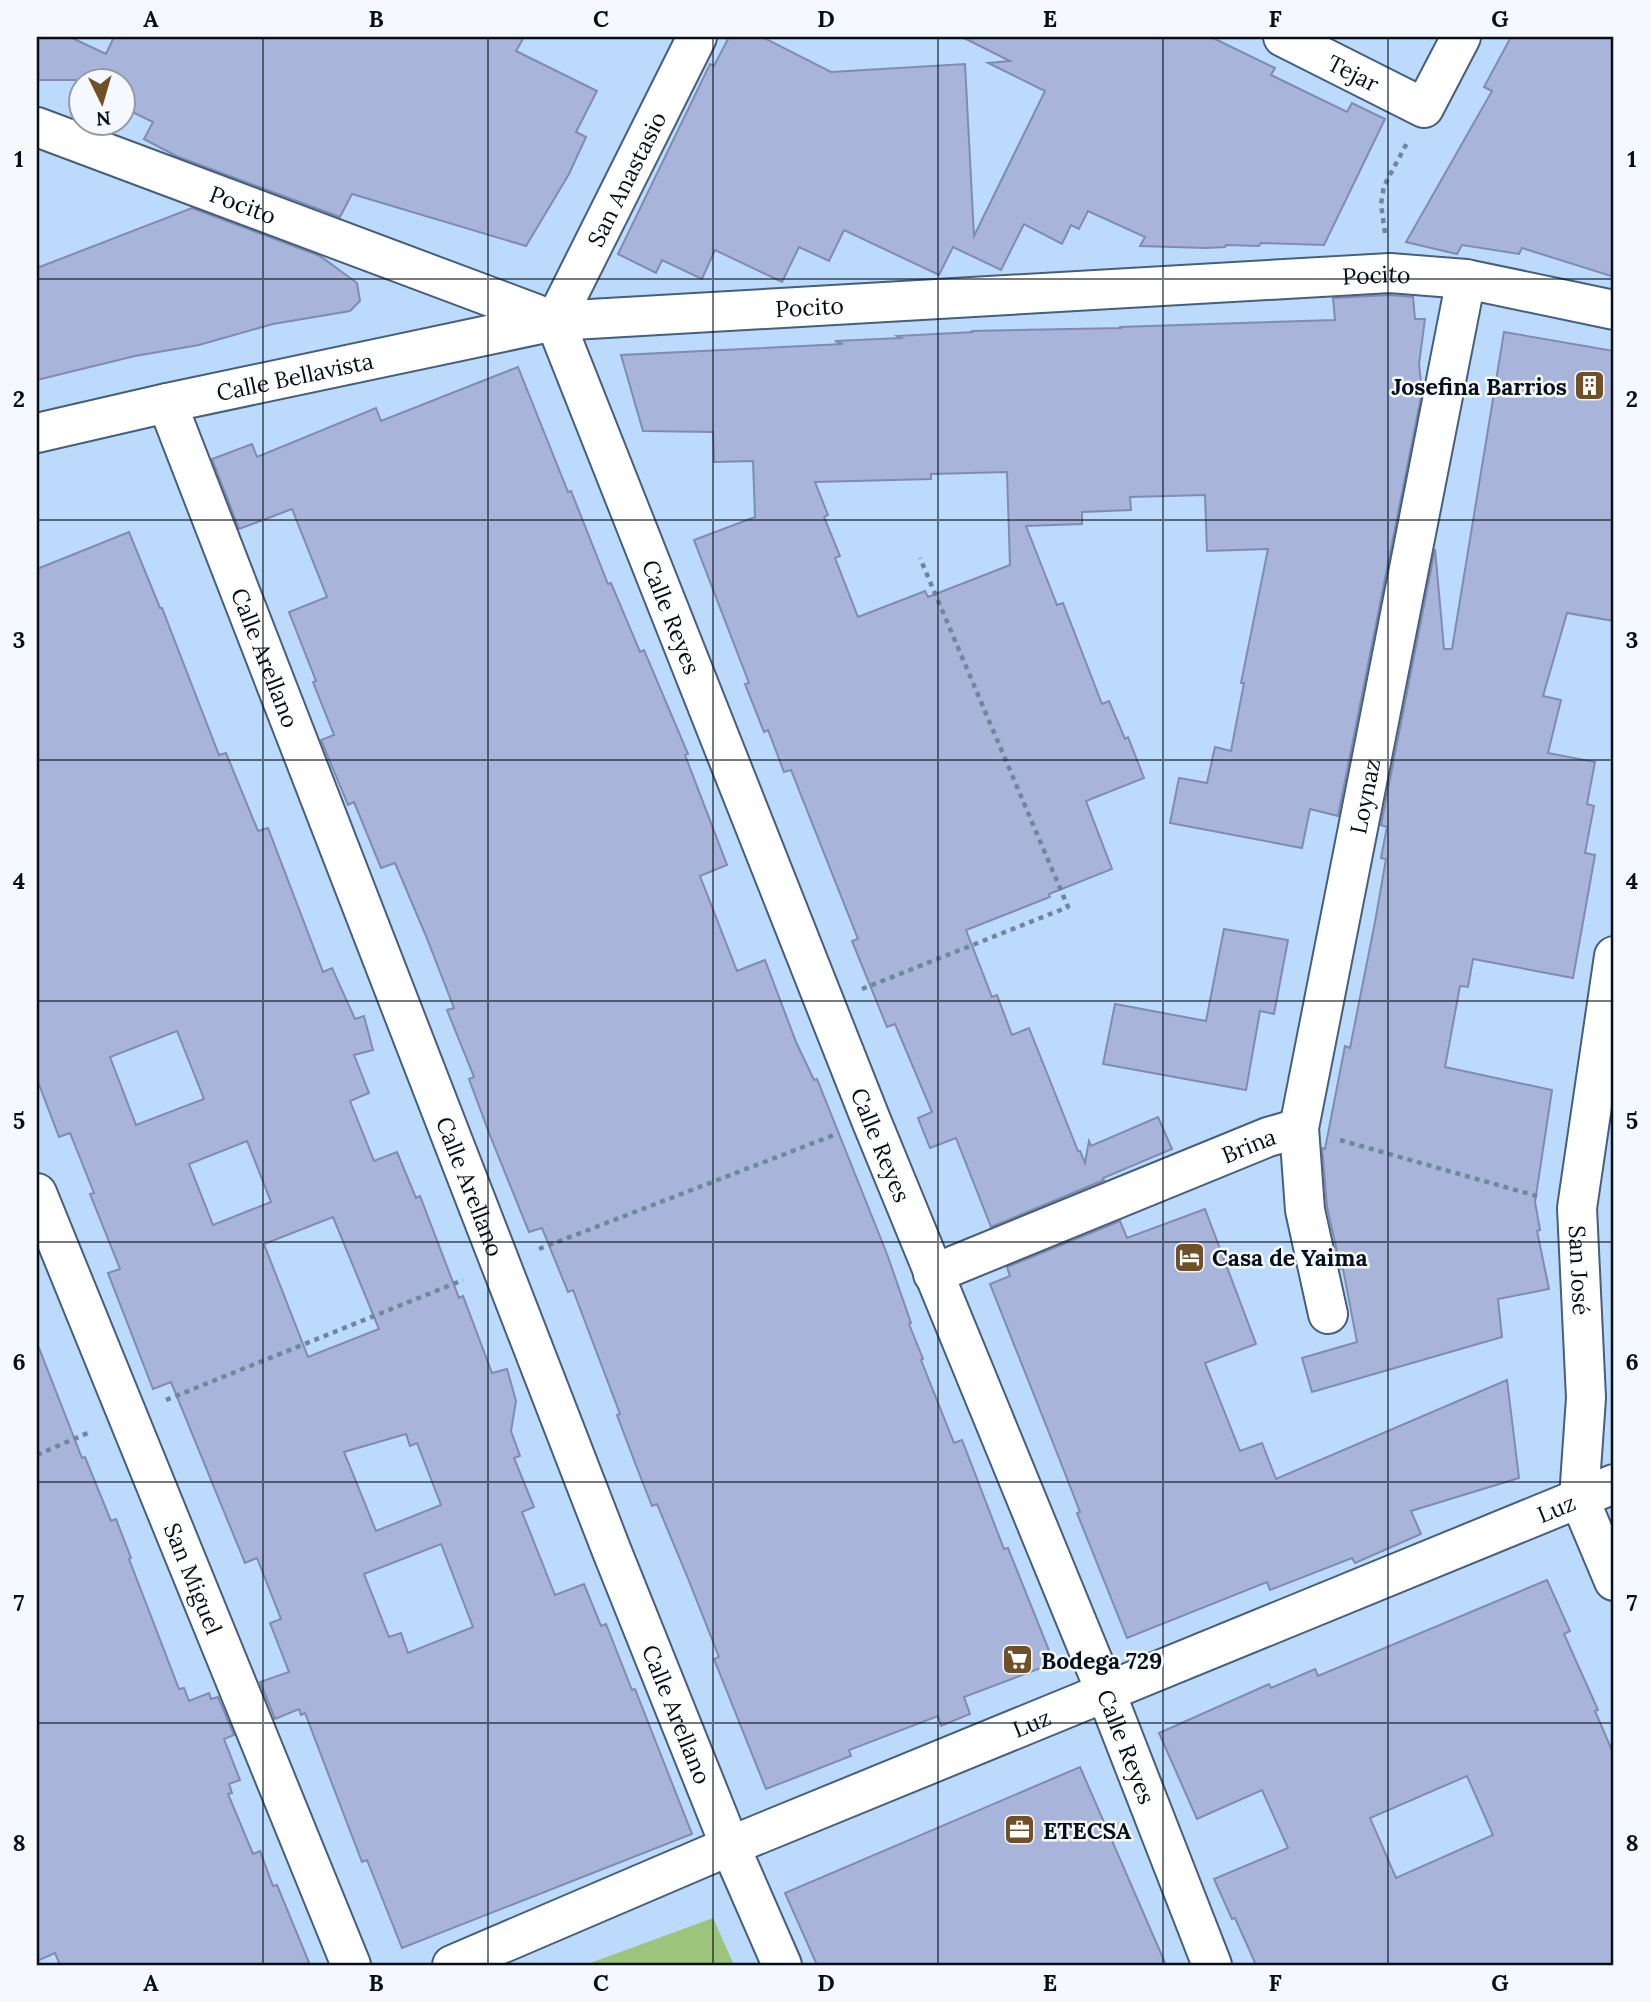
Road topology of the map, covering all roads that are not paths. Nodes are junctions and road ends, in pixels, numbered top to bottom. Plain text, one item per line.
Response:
1 (697, 37) edge
2 (1283, 37) edge
3 (1461, 37) edge
4 (37, 127) edge
5 (1466, 279) junction
6 (1614, 310) edge
7 (555, 321) junction
8 (167, 403) junction
9 (37, 433) edge
10 (1614, 956) edge
11 (1299, 1128) junction
12 (37, 1193) edge
13 (933, 1274) junction
14 (1328, 1314) dead end
15 (1614, 1484) edge
16 (1579, 1498) junction
17 (1614, 1581) edge
18 (1106, 1693) junction
19 (730, 1846) junction
20 (351, 1965) edge
21 (452, 1965) edge
22 (782, 1965) edge
23 (1212, 1965) edge

1 - 7 street, San Anastasio
2 - 3 street, Tejar
4 - 7 street, Pocito
5 - 6 street, Pocito
5 - 7 street, Pocito
5 - 11 street, Loynaz
7 - 8 street, Calle Bellavista
7 - 13 street, Calle Reyes
8 - 9 street, Calle Bellavista
8 - 19 street, Calle Arellano
10 - 16 street, San José
11 - 13 street, Brina
11 - 14 street, Loynaz
12 - 20 street, San Miguel
13 - 18 street, Calle Reyes
15 - 16 street, Luz
16 - 17 street, San José
16 - 18 street, Luz
18 - 19 street, Luz
18 - 23 street, Calle Reyes
19 - 21 street, Luz
19 - 22 street, Calle Arellano

